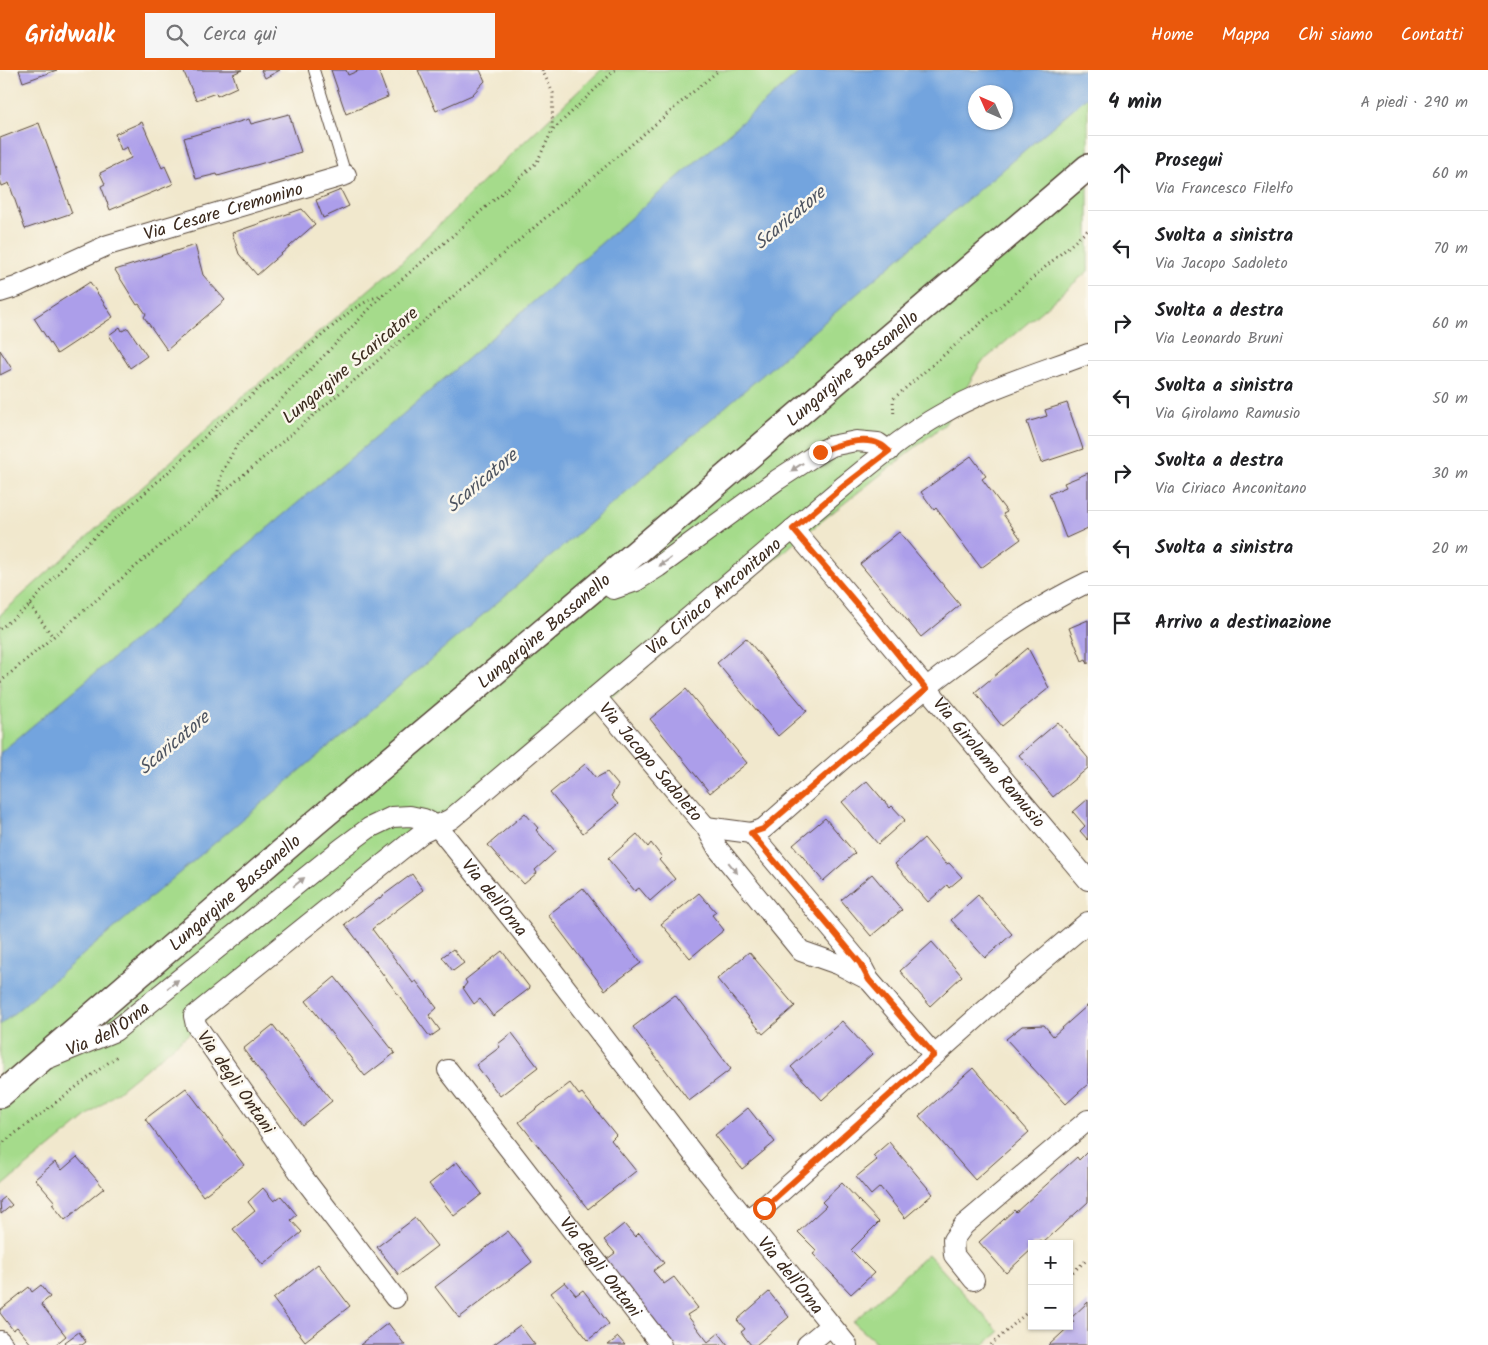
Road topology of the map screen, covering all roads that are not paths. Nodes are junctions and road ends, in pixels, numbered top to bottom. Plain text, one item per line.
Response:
1 (314, 70) edge
2 (1088, 167) edge
3 (346, 175) joint
4 (0, 292) edge
5 (1088, 354) edge
6 (889, 451) junction
7 (793, 529) junction
8 (603, 581) junction
9 (1088, 582) edge
10 (926, 689) junction
11 (596, 697) junction
12 (436, 826) junction
13 (706, 827) junction
14 (751, 833) junction
15 (1088, 880) edge
16 (1088, 922) edge
17 (869, 980) junction
18 (934, 1055) junction
19 (41, 1060) junction
20 (448, 1070) dead end
21 (0, 1095) edge
22 (1088, 1120) edge
23 (746, 1221) junction
24 (974, 1280) dead end
25 (395, 1298) dead end
26 (830, 1326) junction
27 (0, 1341) edge
28 (3, 1345) edge
29 (661, 1345) edge
30 (807, 1345) edge
31 (847, 1345) edge

1 - 3 lane, Via Cesare Cremonino
2 - 8 street, Lungargine Bassanello
3 - 4 street, Via Cesare Cremonino
5 - 6 street, Via Ciriaco Anconitano
6 - 7 street, Via Ciriaco Anconitano
6 -> 8 street
7 - 10 street, Via Girolamo Ramusio
7 - 11 street, Via Ciriaco Anconitano
8 - 19 street, Lungargine Bassanello
9 - 10 street
10 - 14 street
10 - 15 street, Via Girolamo Ramusio
11 - 12 street, Via Ciriaco Anconitano
11 - 13 street, Via Jacopo Sadoleto
19 -> 12 street, Via dell'Orna
12 - 23 street, Via dell'Orna
12 - 25 street, Via degli Ontani
13 - 14 street, Via Jacopo Sadoleto
13 -> 17 street, Via Jacopo Sadoleto
14 - 17 street, Via Jacopo Sadoleto
16 - 18 street
17 - 18 street, Via Jacopo Sadoleto
18 - 23 street
19 - 21 street, Lungargine Bassanello
20 - 29 street, Via degli Ontani
22 - 24 street
23 - 26 street, Via dell'Orna
26 - 30 street
26 - 31 street, Via dell'Orna
27 - 28 street

